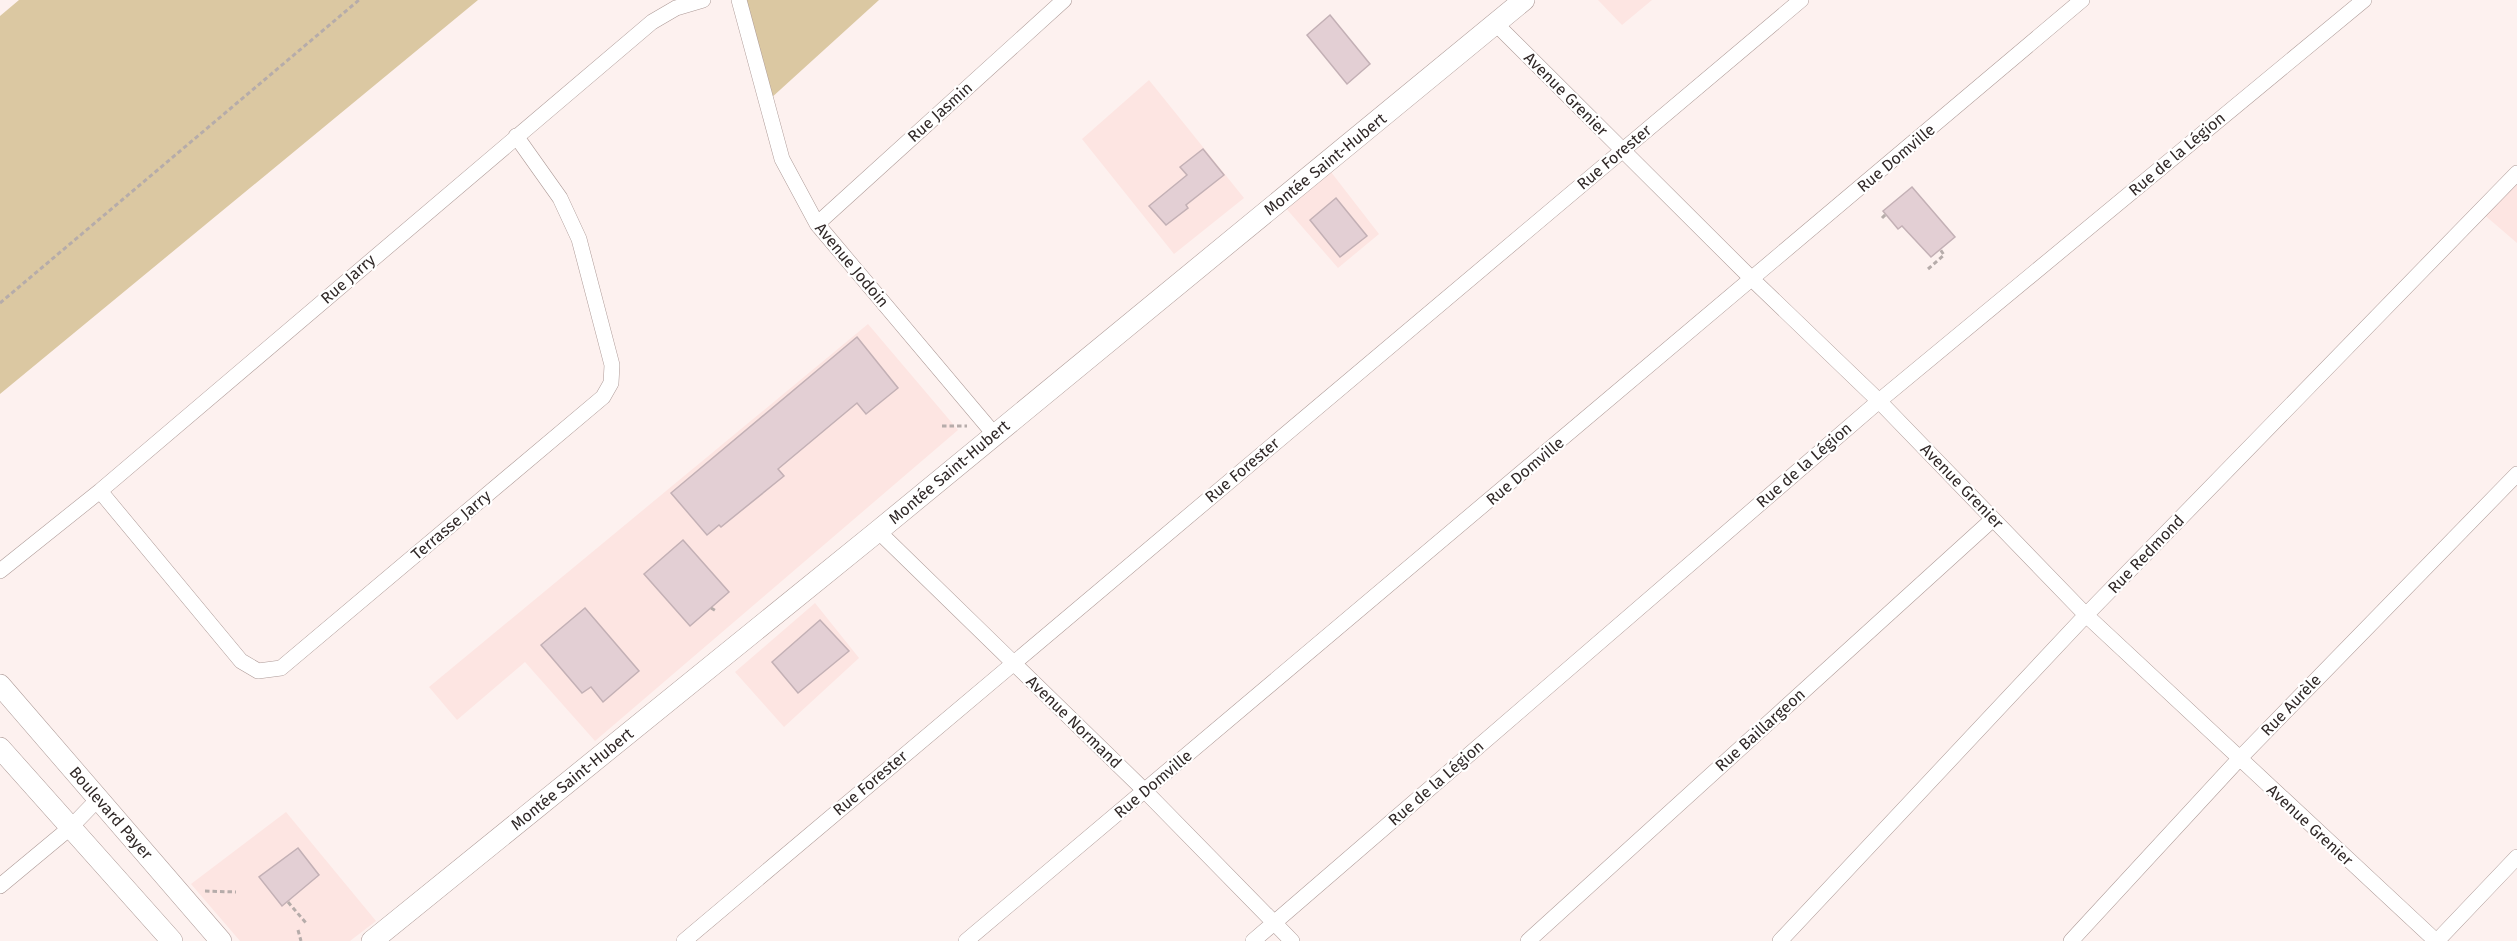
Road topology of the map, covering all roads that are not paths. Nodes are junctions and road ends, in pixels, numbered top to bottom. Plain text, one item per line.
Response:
1 (703, 0) edge
2 (739, 0) edge
3 (1064, 0) edge
4 (1524, 0) edge
5 (1801, 0) edge
6 (2082, 0) edge
7 (2364, 0) edge
8 (1496, 24) junction
9 (516, 136) junction
10 (1623, 151) junction
11 (2517, 173) edge
12 (817, 224) junction
13 (1753, 280) junction
14 (1880, 400) junction
15 (994, 434) junction
16 (2517, 474) edge
17 (100, 491) junction
18 (1993, 519) junction
19 (878, 531) junction
20 (0, 571) edge
21 (2086, 615) junction
22 (1012, 663) junction
23 (0, 685) edge
24 (0, 748) edge
25 (2239, 759) junction
26 (1145, 791) junction
27 (99, 798) junction
28 (71, 827) junction
29 (2517, 857) edge
30 (0, 886) edge
31 (1275, 923) junction
32 (172, 941) edge
33 (221, 941) edge
34 (372, 941) edge
35 (684, 941) edge
36 (966, 941) edge
37 (1253, 941) edge
38 (1292, 941) edge
39 (1528, 941) edge
40 (1780, 941) edge
41 (2070, 941) edge
42 (2436, 941) edge

1 - 9 street, Rue Jarry
2 - 12 street, Avenue Jodoin
3 - 12 street, Rue Jasmin
4 - 8 street, Montée Saint-Hubert
5 - 10 street, Rue Forester
6 - 13 street, Rue Domville
7 - 14 street, Rue de la Légion
8 - 10 street, Avenue Grenier
8 - 15 street, Montée Saint-Hubert
9 - 17 street, Rue Jarry
9 - 17 street, Terrasse Jarry
10 - 13 street, Avenue Grenier
10 - 22 street, Rue Forester
11 - 21 street, Rue Redmond
12 - 15 street, Avenue Jodoin
13 - 14 street, Avenue Grenier
13 - 26 street, Rue Domville
14 - 18 street, Avenue Grenier
14 - 31 street, Rue de la Légion
15 - 19 street, Montée Saint-Hubert
16 - 25 street, Rue Aurèle
17 - 20 street, Rue Jarry
18 - 21 street, Avenue Grenier
18 - 39 street, Rue Baillargeon
19 - 22 street, Avenue Normand
19 - 34 street, Montée Saint-Hubert
21 - 25 street, Avenue Grenier
21 - 40 street, Rue Redmond
22 - 26 street, Avenue Normand
22 - 35 street, Rue Forester
23 - 27 street, Boulevard Payer
24 - 28 street
25 - 41 street, Rue Aurèle
25 - 42 street, Avenue Grenier
26 - 31 street, Avenue Normand
26 - 36 street, Rue Domville
27 - 28 street
27 - 33 street, Boulevard Payer
28 - 30 street
28 - 32 street
29 - 42 street
31 - 37 street, Rue de la Légion
31 - 38 street, Avenue Normand

